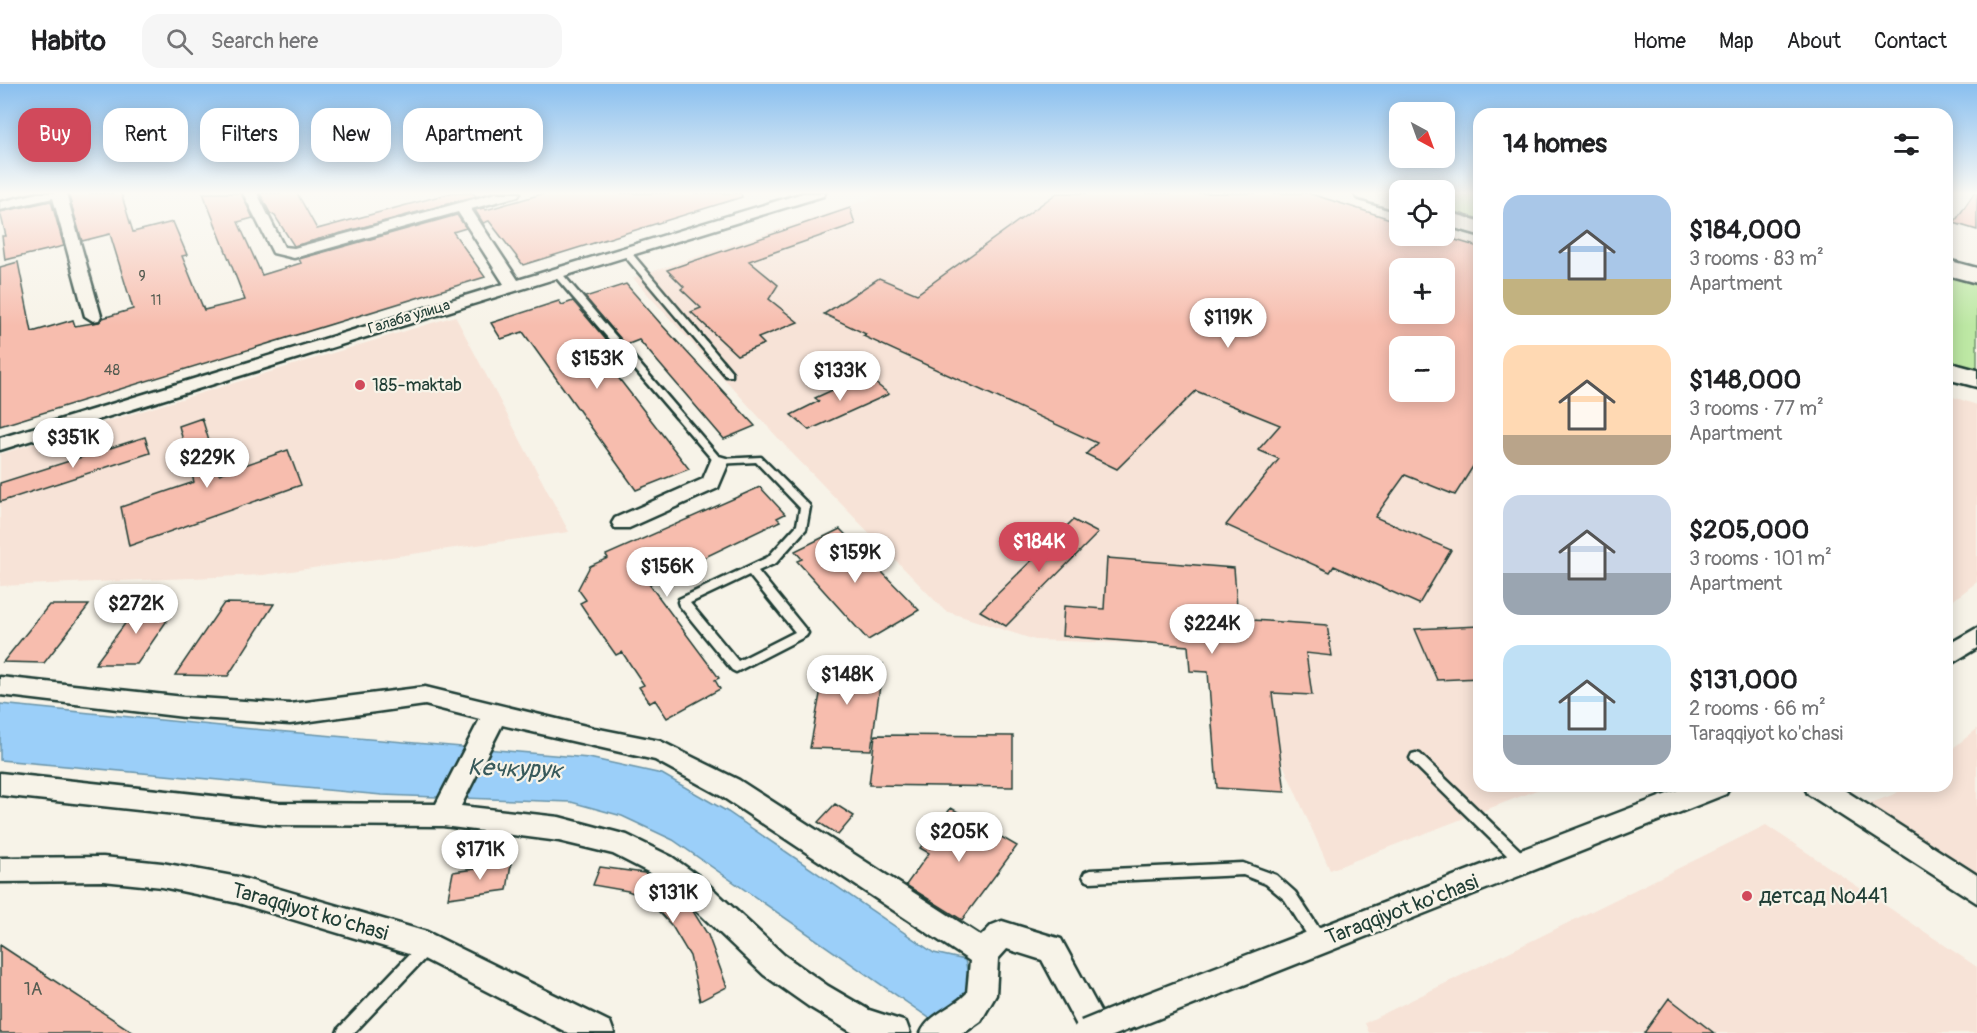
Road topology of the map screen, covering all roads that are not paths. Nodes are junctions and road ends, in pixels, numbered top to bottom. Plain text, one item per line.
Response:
1 (71, 237) edge
2 (272, 237) edge
3 (351, 237) edge
4 (482, 237) edge
5 (674, 237) edge
6 (626, 252) junction
7 (1953, 269) edge
8 (556, 272) junction
9 (1977, 276) edge
10 (513, 285) junction
11 (93, 316) dead end
12 (1953, 372) edge
13 (729, 374) dead end
14 (1977, 379) edge
15 (0, 444) edge
16 (718, 462) junction
17 (622, 523) dead end
18 (751, 570) junction
19 (1977, 637) edge
20 (1953, 653) edge
21 (0, 686) edge
22 (495, 715) junction
23 (1416, 758) dead end
24 (0, 784) edge
25 (1702, 792) edge
26 (1826, 792) edge
27 (443, 815) junction
28 (1524, 863) junction
29 (0, 870) edge
30 (1090, 876) dead end
31 (1977, 890) edge
32 (1319, 941) junction
33 (427, 946) junction
34 (984, 954) junction
35 (344, 1033) edge
36 (599, 1033) edge
37 (895, 1033) edge
38 (936, 1033) edge
39 (1091, 1033) edge

1 - 11 street
2 - 3 street
4 - 10 street
5 - 6 street, Галаба улица
6 - 8 street, Галаба улица
6 - 13 lane
7 - 9 main road
8 - 10 street, Галаба улица
8 - 16 lane
10 - 15 street, Галаба улица
12 - 14 main road
16 - 17 street
16 - 18 lane
18 - 18 lane
19 - 20 street
21 - 22 street
22 - 27 street
22 - 34 street
23 - 28 lane
24 - 27 street
25 - 28 street, Taraqqiyot ko'chasi
26 - 31 street
27 - 37 street
28 - 32 street, Taraqqiyot ko'chasi
29 - 33 street, Taraqqiyot ko'chasi
30 - 32 lane
32 - 39 street, Taraqqiyot ko'chasi, bridge
33 - 35 lane
33 - 36 street, Taraqqiyot ko'chasi
34 - 38 street
34 - 39 street

